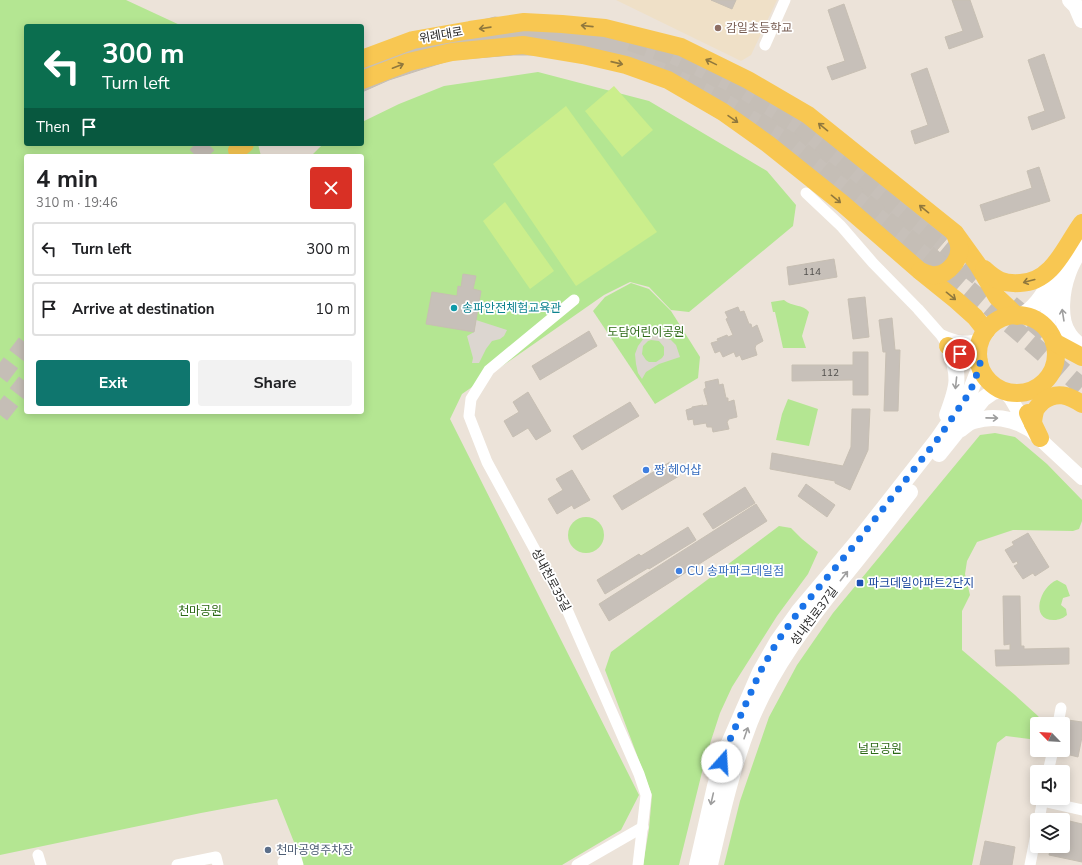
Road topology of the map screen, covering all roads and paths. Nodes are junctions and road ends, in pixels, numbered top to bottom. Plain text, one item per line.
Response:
1 (785, 0) edge
2 (1070, 0) edge
3 (1082, 20) edge
4 (765, 45) dead end
5 (364, 58) edge
6 (364, 79) edge
7 (806, 193) dead end
8 (1082, 223) edge
9 (1082, 228) edge
10 (954, 233) junction
11 (1082, 246) edge
12 (978, 265) junction
13 (920, 271) junction
14 (1059, 274) junction
15 (574, 300) dead end
16 (1019, 316) junction
17 (984, 334) junction
18 (1052, 339) junction
19 (944, 340) junction
20 (1082, 348) edge
21 (1082, 357) edge
22 (980, 364) junction
23 (1038, 386) junction
24 (1002, 390) junction
25 (1082, 404) edge
26 (1034, 430) junction
27 (958, 431) junction
28 (937, 440) junction
29 (1082, 478) edge
30 (854, 554) junction
31 (1061, 708) dead end
32 (1059, 717) edge
33 (1062, 805) edge
34 (1082, 810) edge
35 (643, 827) junction
36 (1032, 853) edge
37 (217, 861) edge
38 (283, 862) dead end
39 (177, 865) edge
40 (298, 865) edge
41 (576, 865) edge
42 (638, 865) edge
43 (697, 865) edge
44 (710, 865) edge
45 (1030, 865) edge

1 - 4 street
2 - 3 main road
10 -> 5 main road, 위례대로
6 -> 13 main road, 위례대로
7 - 19 street
8 -> 12 main road
9 - 14 main road
10 - 12 main road, 위례대로
10 - 13 main road
20 -> 11 main road
12 - 16 main road
13 -> 17 main road, 위례대로
14 - 16 main road
14 - 18 main road
15 - 35 street, 성내천로35길
16 - 17 main road
16 - 18 main road
17 - 19 street
17 - 22 main road
18 - 21 main road
18 - 23 main road
19 - 22 main road
19 -> 28 main road
22 - 24 main road
22 - 28 main road, 성내천로37길
23 - 24 main road
23 - 25 main road
23 - 26 main road
24 - 26 street
24 - 27 main road, 성내천로37길
25 - 26 main road
27 -> 26 main road
26 - 29 street
27 - 30 main road, 성내천로37길
28 - 30 main road, 성내천로37길
30 -> 43 main road, 성내천로37길
44 -> 30 main road, 성내천로37길
31 - 32 street
33 - 34 street
35 - 41 street
35 - 42 street, 성내천로35길
36 - 45 street
37 - 39 street
38 - 40 street

